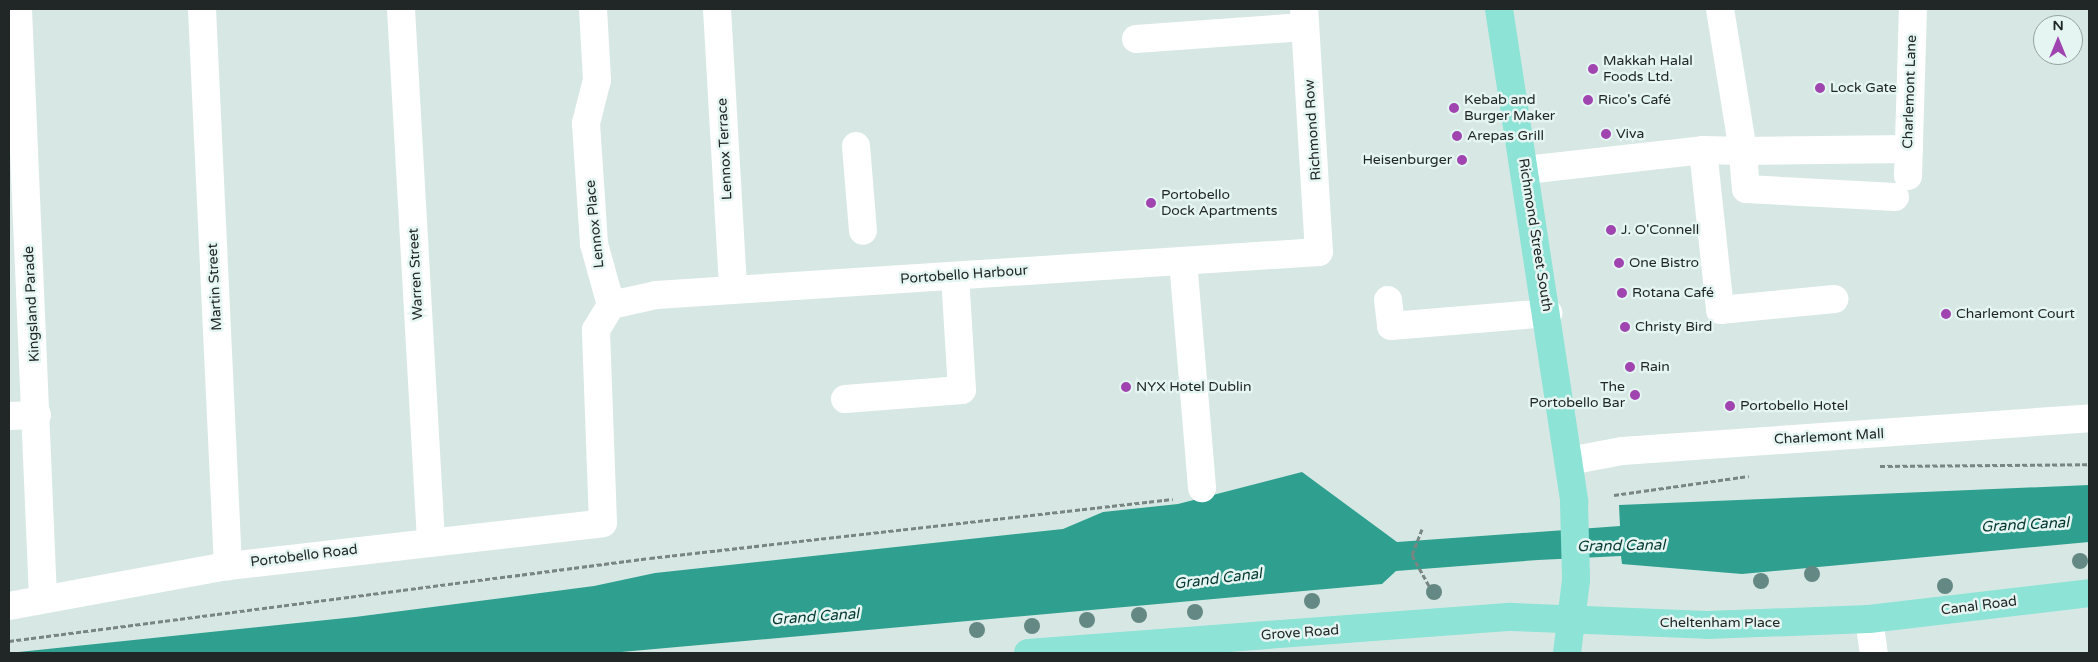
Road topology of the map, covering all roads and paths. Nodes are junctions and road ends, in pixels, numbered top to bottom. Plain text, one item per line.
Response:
1 (18, 9) edge
2 (202, 9) edge
3 (401, 9) edge
4 (593, 9) edge
5 (717, 9) edge
6 (1498, 9) edge
7 (1720, 9) edge
8 (1913, 9) edge
9 (1304, 18) edge
10 (1136, 39) dead end
11 (856, 146) dead end
12 (1908, 149) junction
13 (1703, 150) junction
14 (1743, 151) junction
15 (1526, 170) junction
16 (18, 215) edge
17 (864, 242) dead end
18 (1319, 252) joint
19 (1183, 261) junction
20 (955, 276) junction
21 (733, 290) junction
22 (1834, 299) dead end
23 (1388, 300) dead end
24 (611, 305) junction
25 (1548, 313) junction
26 (844, 399) dead end
27 (37, 415) junction
28 (9, 416) edge
29 (2089, 418) edge
30 (1569, 461) junction
31 (2089, 464) edge
32 (1877, 466) dead end
33 (1753, 475) dead end
34 (1626, 487) dead end
35 (1202, 488) joint
36 (1626, 492) junction
37 (1614, 495) dead end
38 (1422, 529) dead end
39 (431, 540) junction
40 (228, 566) junction
41 (1430, 588) dead end
42 (2089, 593) edge
43 (43, 598) junction
44 (9, 606) edge
45 (1571, 618) junction
46 (1869, 619) junction
47 (9, 641) edge
48 (1028, 653) edge
49 (1567, 653) edge
50 (1874, 653) edge

1 - 16 street, Kingsland Parade
2 - 40 street, Martin Street
3 - 39 street, Warren Street
4 - 24 street, Lennox Place
5 - 21 street, Lennox Terrace
6 - 15 main road, Richmond Street South
7 - 14 street
8 - 12 street, Charlemont Lane
9 - 10 street
9 - 18 street, Richmond Row
11 - 17 street
12 - 14 street
12 - 14 street, Charlemont Lane
13 - 14 street
13 - 15 street
13 - 22 street
15 - 25 main road, Richmond Street South
16 - 27 street, Kingsland Parade
18 - 19 street, Portobello Harbour
19 - 20 street, Portobello Harbour
19 - 35 street
20 - 21 street, Portobello Harbour
20 - 26 street
21 - 24 street, Portobello Harbour
23 - 25 street
24 - 39 street, Portobello Road
25 - 30 main road, Richmond Street South
27 - 28 street
27 - 43 street, Kingsland Parade
29 - 30 street, Charlemont Mall
30 - 45 main road, Richmond Street South
31 - 32 path
33 - 36 path
34 - 36 path
35 - 47 path
36 - 37 path
38 - 41 path
39 - 40 street, Portobello Road
40 - 43 street, Portobello Road
42 - 46 main road, Canal Road
43 - 44 street, Portobello Road
45 - 46 main road, Cheltenham Place
45 - 48 main road, Grove Road
45 - 49 main road, Richmond Street South
46 - 50 street

